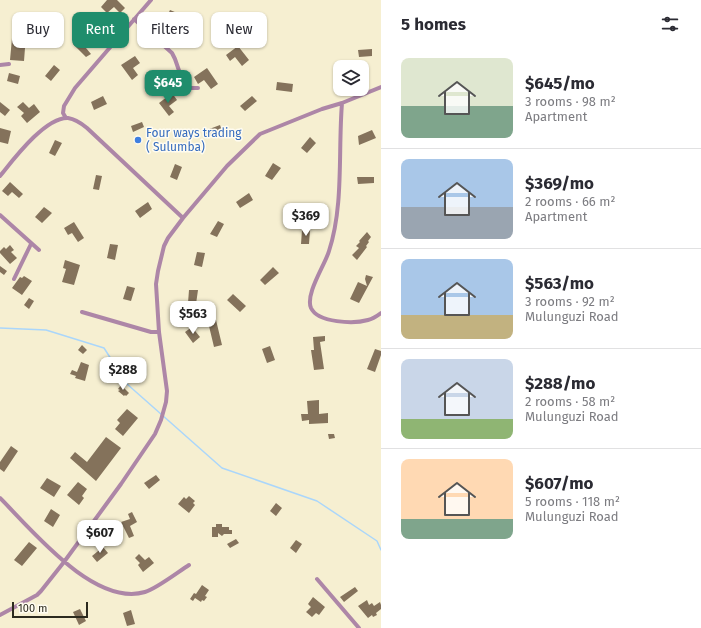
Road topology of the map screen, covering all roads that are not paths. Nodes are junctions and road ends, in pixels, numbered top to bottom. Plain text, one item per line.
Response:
1 (151, 0) edge
2 (134, 19) junction
3 (9, 64) dead end
4 (0, 65) edge
5 (381, 87) edge
6 (198, 88) dead end
7 (342, 103) junction
8 (66, 118) junction
9 (0, 176) edge
10 (0, 215) edge
11 (183, 218) junction
12 (31, 244) junction
13 (39, 250) dead end
14 (14, 279) dead end
15 (82, 312) dead end
16 (381, 313) edge
17 (159, 332) junction
18 (0, 498) edge
19 (64, 562) junction
20 (189, 565) dead end
21 (317, 580) dead end
22 (0, 615) edge
23 (359, 628) edge

1 - 2 street
2 - 6 street
2 - 8 street
3 - 4 street
5 - 7 street
7 - 11 street
7 - 16 street
8 - 9 street
8 - 11 street
10 - 12 street
11 - 17 street
12 - 13 street
12 - 14 street
15 - 17 street
17 - 19 street
18 - 19 street
19 - 20 street
19 - 22 street
21 - 23 street

